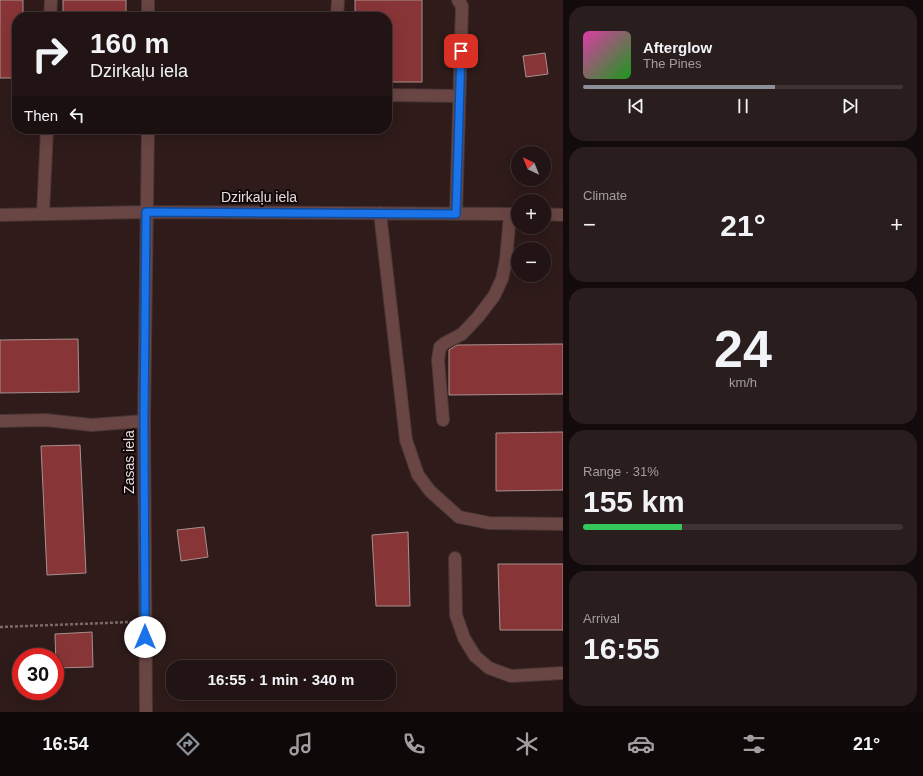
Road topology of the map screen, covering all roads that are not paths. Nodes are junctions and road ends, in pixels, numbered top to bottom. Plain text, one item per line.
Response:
1 (50, 0) edge
2 (148, 0) edge
3 (338, 0) edge
4 (458, 0) edge
5 (50, 12) edge
6 (148, 12) edge
7 (337, 12) edge
8 (392, 95) edge
9 (460, 96) junction
10 (46, 134) edge
11 (148, 134) edge
12 (146, 212) junction
13 (380, 213) junction
14 (43, 214) junction
15 (456, 214) junction
16 (511, 214) edge
17 (551, 214) edge
18 (0, 215) edge
19 (563, 215) edge
20 (511, 231) edge
21 (443, 420) dead end
22 (0, 421) edge
23 (144, 421) junction
24 (563, 524) edge
25 (455, 558) dead end
26 (563, 673) edge
27 (146, 712) edge

1 - 5 street
2 - 6 street
3 - 7 street
4 - 9 street
8 - 9 street
9 - 15 street
10 - 14 street
11 - 12 street, Zasas iela
12 - 13 street, Dzirkaļu iela
12 - 14 street, Dzirkaļu iela
12 - 23 street, Zasas iela
13 - 15 street, Dzirkaļu iela
13 - 24 street
14 - 18 street, Dzirkaļu iela
15 - 16 street, Dzirkaļu iela
17 - 19 street
20 - 21 street
22 - 23 street
23 - 27 street, Zasas iela
25 - 26 street

